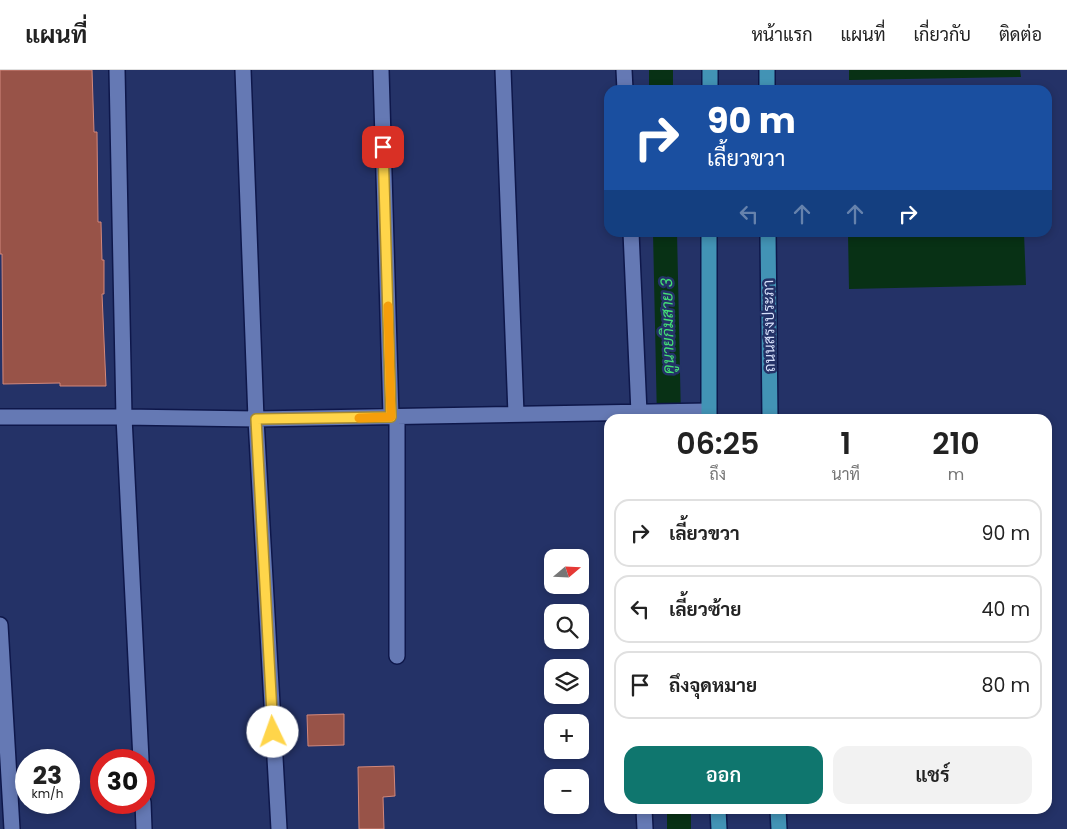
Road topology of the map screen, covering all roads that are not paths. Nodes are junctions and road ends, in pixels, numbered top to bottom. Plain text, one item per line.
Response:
1 (117, 70) edge
2 (243, 70) edge
3 (381, 70) edge
4 (503, 70) edge
5 (624, 70) edge
6 (710, 70) edge
7 (767, 70) edge
8 (625, 85) edge
9 (710, 85) edge
10 (767, 85) edge
11 (631, 237) edge
12 (709, 237) edge
13 (768, 237) edge
14 (644, 413) junction
15 (516, 414) junction
16 (701, 414) edge
17 (709, 414) edge
18 (770, 414) edge
19 (124, 416) junction
20 (0, 417) edge
21 (394, 417) junction
22 (256, 419) junction
23 (0, 625) edge
24 (397, 656) dead end
25 (140, 749) edge
26 (143, 814) edge
27 (644, 814) edge
28 (718, 814) edge
29 (778, 814) edge
30 (12, 829) edge
31 (144, 829) edge
32 (279, 829) edge
33 (646, 829) edge
34 (719, 829) edge
35 (779, 829) edge

1 - 19 street
2 - 22 street
3 - 21 street
4 - 15 street
5 - 8 street
6 - 9 main road
7 - 10 main road
11 - 14 street
12 - 17 main road
13 - 18 main road, ถนนสรงประภา
14 - 15 street
14 - 16 street
15 - 21 street
19 - 20 street
19 - 22 street
19 - 25 street
21 - 22 street
21 - 24 street
22 - 32 street
23 - 30 street
26 - 31 street
27 - 33 street
28 - 34 main road
29 - 35 main road

